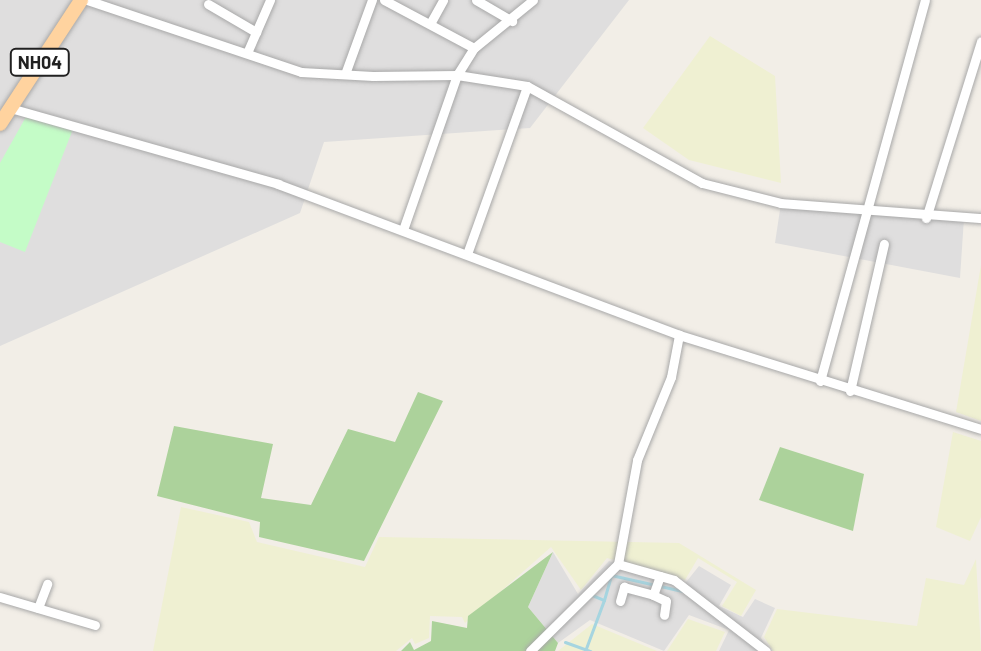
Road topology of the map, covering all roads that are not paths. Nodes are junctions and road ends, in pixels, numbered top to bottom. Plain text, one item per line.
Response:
1 (84, 0) edge
2 (270, 0) edge
3 (372, 0) edge
4 (384, 0) edge
5 (443, 0) edge
6 (476, 0) edge
7 (533, 0) edge
8 (925, 0) edge
9 (208, 4) dead end
10 (402, 4) edge
11 (512, 21) junction
12 (431, 22) junction
13 (256, 32) junction
14 (981, 41) edge
15 (474, 48) junction
16 (247, 53) junction
17 (345, 74) junction
18 (457, 75) junction
19 (527, 86) junction
20 (10, 108) junction
21 (0, 124) edge
22 (863, 212) junction
23 (926, 218) junction
24 (981, 218) edge
25 (404, 227) junction
26 (884, 244) dead end
27 (467, 254) junction
28 (679, 335) junction
29 (820, 381) junction
30 (850, 391) junction
31 (981, 429) edge
32 (618, 564) junction
33 (660, 576) junction
34 (47, 584) dead end
35 (653, 595) junction
36 (0, 597) edge
37 (620, 601) dead end
38 (38, 608) junction
39 (664, 615) dead end
40 (95, 625) dead end
41 (530, 651) edge
42 (766, 651) edge

1 - 16 street
1 - 20 main road, NH04
2 - 13 street
3 - 17 street
4 - 10 street
5 - 12 street
6 - 11 street
7 - 11 street
8 - 22 street
9 - 13 street
10 - 12 street
11 - 15 street
12 - 15 street
13 - 16 street
14 - 23 street
15 - 18 street
16 - 17 street
17 - 18 street
18 - 19 street
18 - 25 street
19 - 22 street
19 - 27 street
20 - 21 main road, NH04
20 - 25 street
22 - 23 street
22 - 29 street
23 - 24 street
25 - 27 street
26 - 30 street
27 - 28 street
28 - 29 street
28 - 32 street
29 - 30 street
30 - 31 street
32 - 33 street
32 - 41 street
33 - 35 street
33 - 42 street
34 - 38 street
35 - 37 street
35 - 39 street
36 - 38 street
38 - 40 street

